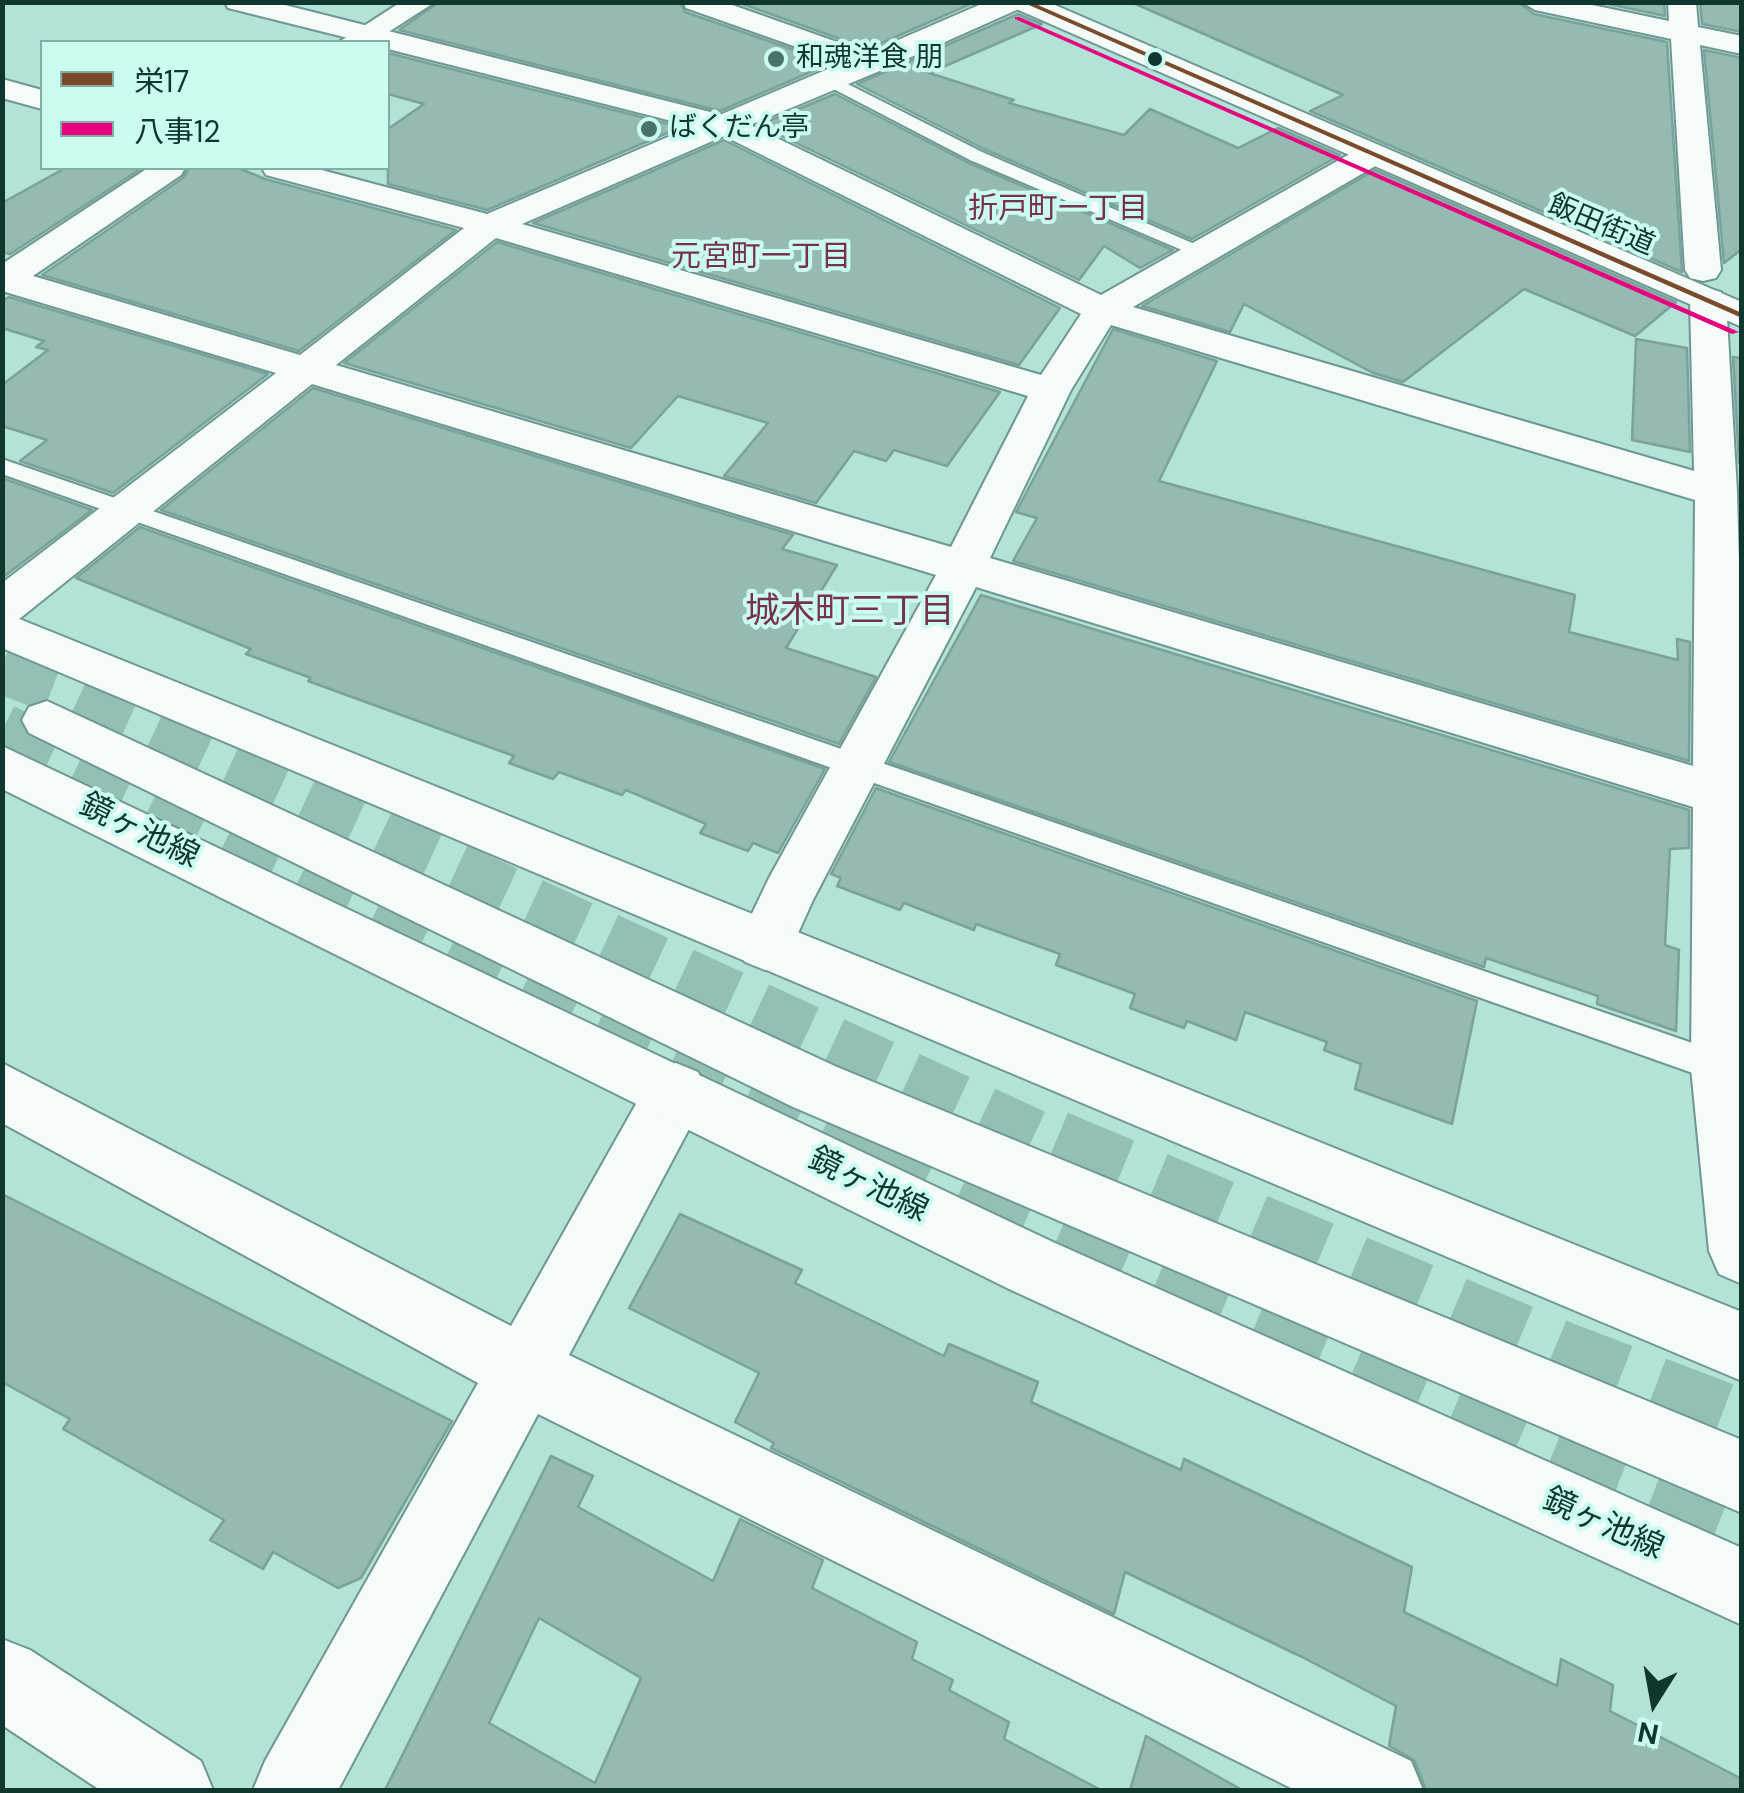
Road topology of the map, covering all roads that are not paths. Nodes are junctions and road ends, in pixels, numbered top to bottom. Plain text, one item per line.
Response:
1 (238, 2) edge
2 (422, 2) edge
3 (696, 2) edge
4 (1012, 2) edge
5 (1024, 2) edge
6 (1074, 2) edge
7 (1535, 2) edge
8 (1682, 2) edge
9 (1683, 36) junction
10 (359, 38) edge
11 (390, 45) edge
12 (1742, 45) edge
13 (872, 64) junction
14 (830, 81) junction
15 (2, 88) edge
16 (40, 99) edge
17 (727, 126) junction
18 (1373, 154) junction
19 (166, 170) edge
20 (285, 170) edge
21 (490, 225) junction
22 (1203, 252) junction
23 (3, 279) edge
24 (1723, 293) edge
25 (1102, 310) junction
26 (308, 369) junction
27 (1051, 390) junction
28 (2, 466) edge
29 (1716, 492) junction
30 (129, 511) junction
31 (960, 566) junction
32 (2, 608) edge
33 (2, 630) edge
34 (47, 720) dead end
35 (2, 766) edge
36 (856, 766) junction
37 (1731, 798) edge
38 (765, 946) junction
39 (1721, 1068) junction
40 (2, 1091) edge
41 (676, 1092) junction
42 (1742, 1250) edge
43 (1742, 1346) edge
44 (524, 1370) junction
45 (1742, 1477) edge
46 (1742, 1587) edge
47 (2, 1678) edge
48 (172, 1790) edge
49 (294, 1790) edge
50 (1382, 1790) edge

1 - 10 main road
2 - 10 main road
3 - 13 main road
4 - 13 main road
5 - 18 main road, 飯田街道
6 - 24 main road, 飯田街道
7 - 9 main road
8 - 9 main road
9 - 12 main road
9 - 24 main road
11 - 17 main road
13 - 14 main road
14 - 17 main road
14 - 22 lane
15 - 16 main road
17 - 21 main road
17 - 25 main road
18 - 22 main road
18 - 24 main road, 飯田街道
19 - 23 main road
20 - 21 main road
21 - 26 main road
21 - 27 main road
22 - 25 main road
23 - 26 main road
24 - 29 main road
25 - 27 main road
25 - 29 main road
26 - 30 main road
26 - 31 main road
27 - 31 main road
28 - 30 lane
29 - 37 main road
30 - 32 main road
30 - 36 lane
31 - 36 main road
31 - 37 main road
33 - 38 main road
34 - 45 main road
35 - 41 main road, 鏡ヶ池線
36 - 38 main road
36 - 39 lane
37 - 39 main road
38 - 43 main road
39 - 42 main road
40 - 44 main road
41 - 44 main road
41 - 46 main road, 鏡ヶ池線
44 - 49 main road
44 - 50 main road
47 - 48 main road

